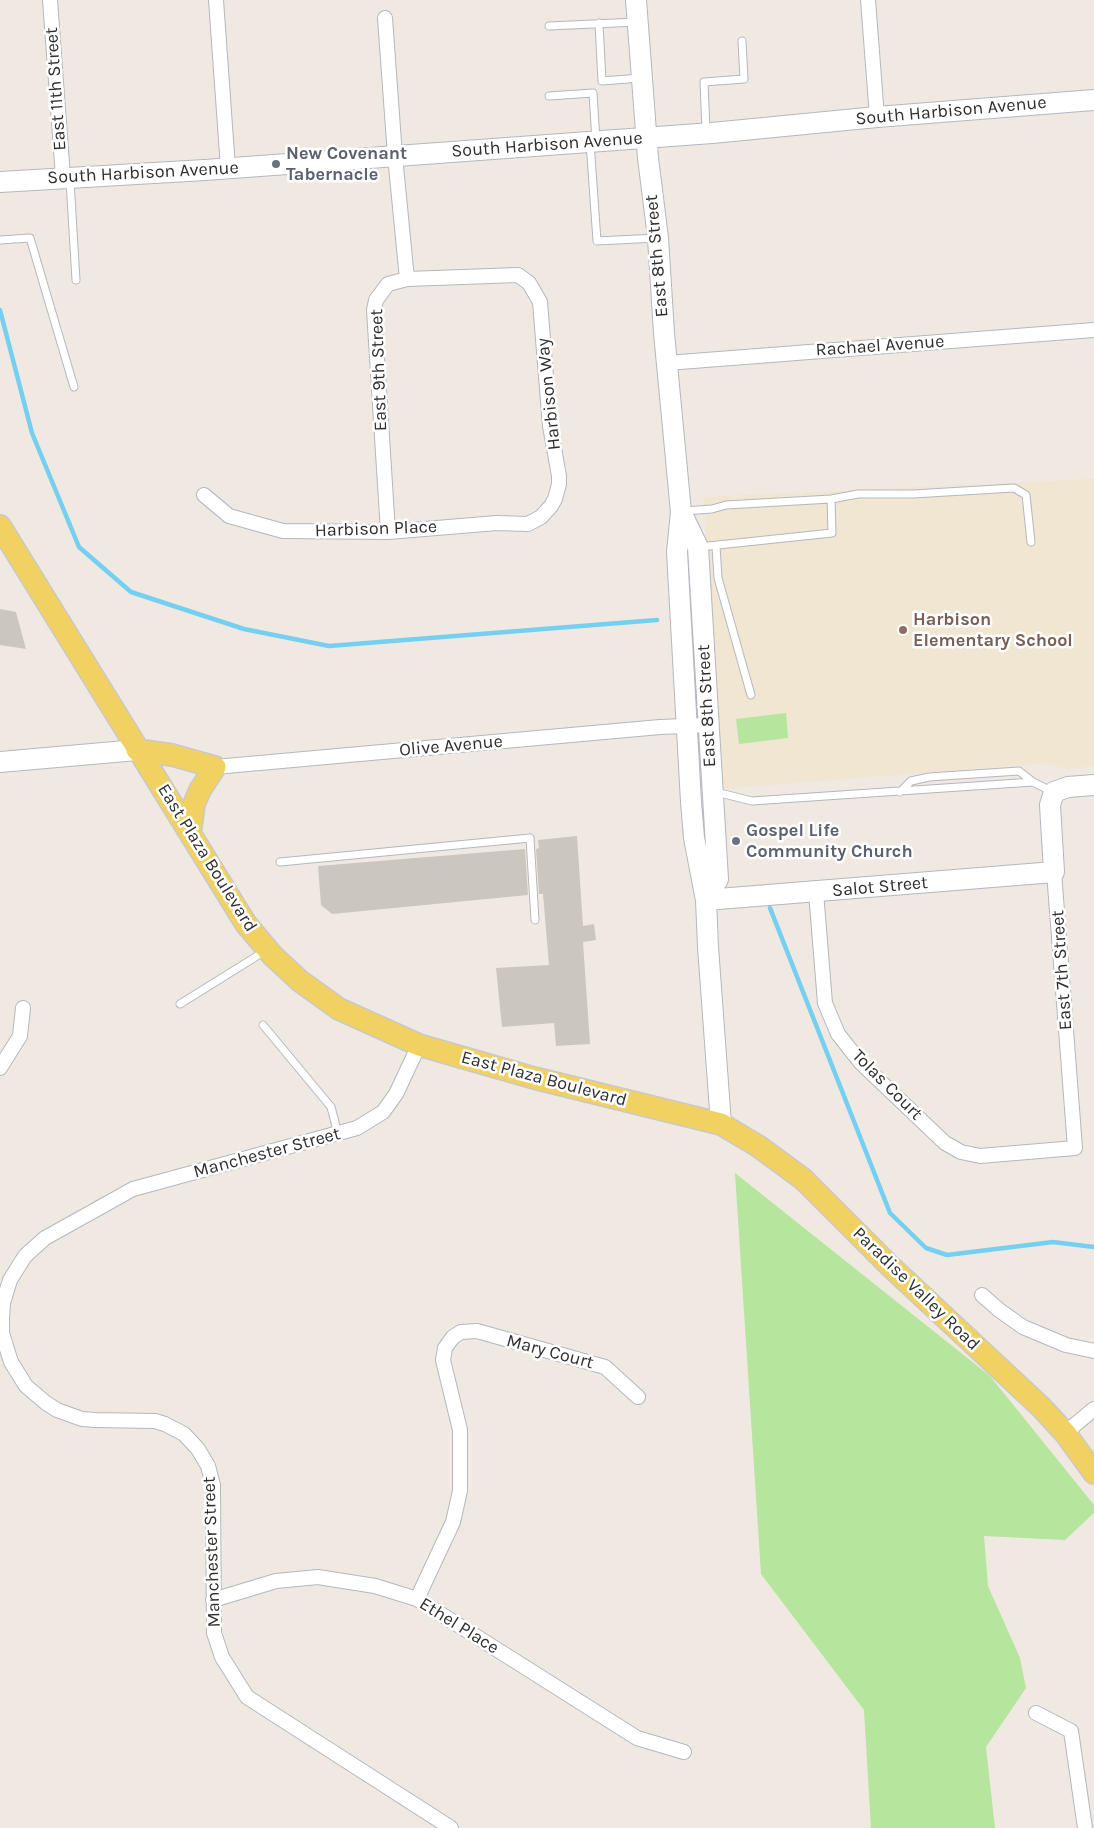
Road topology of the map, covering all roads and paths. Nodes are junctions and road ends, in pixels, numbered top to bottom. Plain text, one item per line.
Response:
1 (50, 0) edge
2 (216, 0) edge
3 (636, 0) edge
4 (868, 0) edge
5 (385, 18) dead end
6 (638, 22) junction
7 (599, 24) junction
8 (549, 26) dead end
9 (742, 41) dead end
10 (642, 78) junction
11 (602, 81) junction
12 (594, 93) junction
13 (549, 96) dead end
14 (1094, 100) edge
15 (877, 117) junction
16 (706, 134) junction
17 (647, 138) junction
18 (593, 142) junction
19 (394, 156) junction
20 (228, 168) junction
21 (67, 177) junction
22 (0, 182) edge
23 (658, 238) junction
24 (0, 240) edge
25 (407, 279) junction
26 (76, 280) dead end
27 (1094, 330) edge
28 (667, 363) junction
29 (74, 387) dead end
30 (204, 495) dead end
31 (831, 499) junction
32 (551, 506) joint
33 (681, 512) junction
34 (0, 526) edge
35 (388, 532) junction
36 (1031, 542) dead end
37 (707, 547) junction
38 (751, 695) dead end
39 (708, 725) junction
40 (686, 726) junction
41 (137, 750) junction
42 (0, 762) edge
43 (215, 767) junction
44 (1032, 782) junction
45 (1094, 785) edge
46 (711, 791) junction
47 (900, 792) junction
48 (1054, 792) junction
49 (190, 833) junction
50 (280, 862) dead end
51 (1054, 872) junction
52 (816, 892) junction
53 (706, 900) junction
54 (535, 920) dead end
55 (267, 949) junction
56 (180, 1004) dead end
57 (23, 1008) dead end
58 (264, 1025) dead end
59 (419, 1045) junction
60 (0, 1068) edge
61 (721, 1124) junction
62 (338, 1134) junction
63 (1075, 1148) joint
64 (982, 1295) dead end
65 (1, 1303) edge
66 (1094, 1351) edge
67 (638, 1396) dead end
68 (1094, 1409) edge
69 (1065, 1433) junction
70 (1094, 1473) edge
71 (417, 1599) junction
72 (213, 1600) junction
73 (1036, 1713) dead end
74 (684, 1752) dead end
75 (451, 1828) edge
76 (1085, 1828) edge

1 - 21 street, East 11th Street
2 - 20 street
3 - 6 main road, East 8th Street
4 - 15 street
5 - 19 street
6 - 7 lane
6 - 10 main road, East 8th Street
7 - 8 lane
7 - 11 lane
9 - 16 lane
10 - 11 lane
10 - 17 main road, East 8th Street
11 - 12 lane
12 - 13 lane
12 - 18 lane
14 - 15 main road, South Harbison Avenue
15 - 16 main road, South Harbison Avenue
16 - 17 main road, South Harbison Avenue
17 - 18 main road, South Harbison Avenue
17 - 23 main road, East 8th Street
18 - 19 main road, South Harbison Avenue
18 - 23 lane
19 - 20 main road, South Harbison Avenue
19 - 25 street
20 - 21 main road, South Harbison Avenue
21 - 22 main road, South Harbison Avenue
21 - 26 lane
23 - 28 main road, East 8th Street
24 - 29 lane
25 - 32 street, Harbison Way
25 - 35 street, East 9th Street
27 - 28 street, Rachael Avenue
28 - 33 main road, East 8th Street
30 - 35 street, Harbison Place
31 - 33 lane
31 - 36 lane
31 - 37 lane
32 - 35 street, Harbison Place
33 - 37 main road, East 8th Street
33 - 40 main road, East 8th Street
34 - 41 main road, East Plaza Boulevard
37 - 38 lane
37 - 39 main road, East 8th Street
39 - 40 street, Olive Avenue
39 - 46 main road, East 8th Street
40 - 43 street, Olive Avenue
40 - 53 main road, East 8th Street
41 - 42 main road
41 - 43 main road
41 - 49 main road, East Plaza Boulevard
43 - 49 main road
44 - 47 lane
44 - 47 lane
44 - 48 lane
45 - 48 main road
46 - 47 lane
46 - 53 main road, East 8th Street
48 - 51 main road, East 7th Street
49 - 55 main road, East Plaza Boulevard
50 - 54 lane
51 - 52 main road, Salot Street
51 - 63 street, East 7th Street
52 - 53 main road, Salot Street
52 - 63 street, Tolas Court
53 - 61 main road, East 8th Street
55 - 56 lane
55 - 59 main road, East Plaza Boulevard
57 - 60 street
58 - 62 lane
59 - 61 main road, East Plaza Boulevard
59 - 62 street, Manchester Street
61 - 69 main road, Paradise Valley Road
62 - 65 street, Manchester Street
64 - 66 street
65 - 72 street, Manchester Street
67 - 71 street, Mary Court
68 - 69 street
69 - 70 main road, Paradise Valley Road
71 - 72 street, Ethel Place
71 - 74 street, Ethel Place
72 - 75 street, Manchester Street
73 - 76 street

